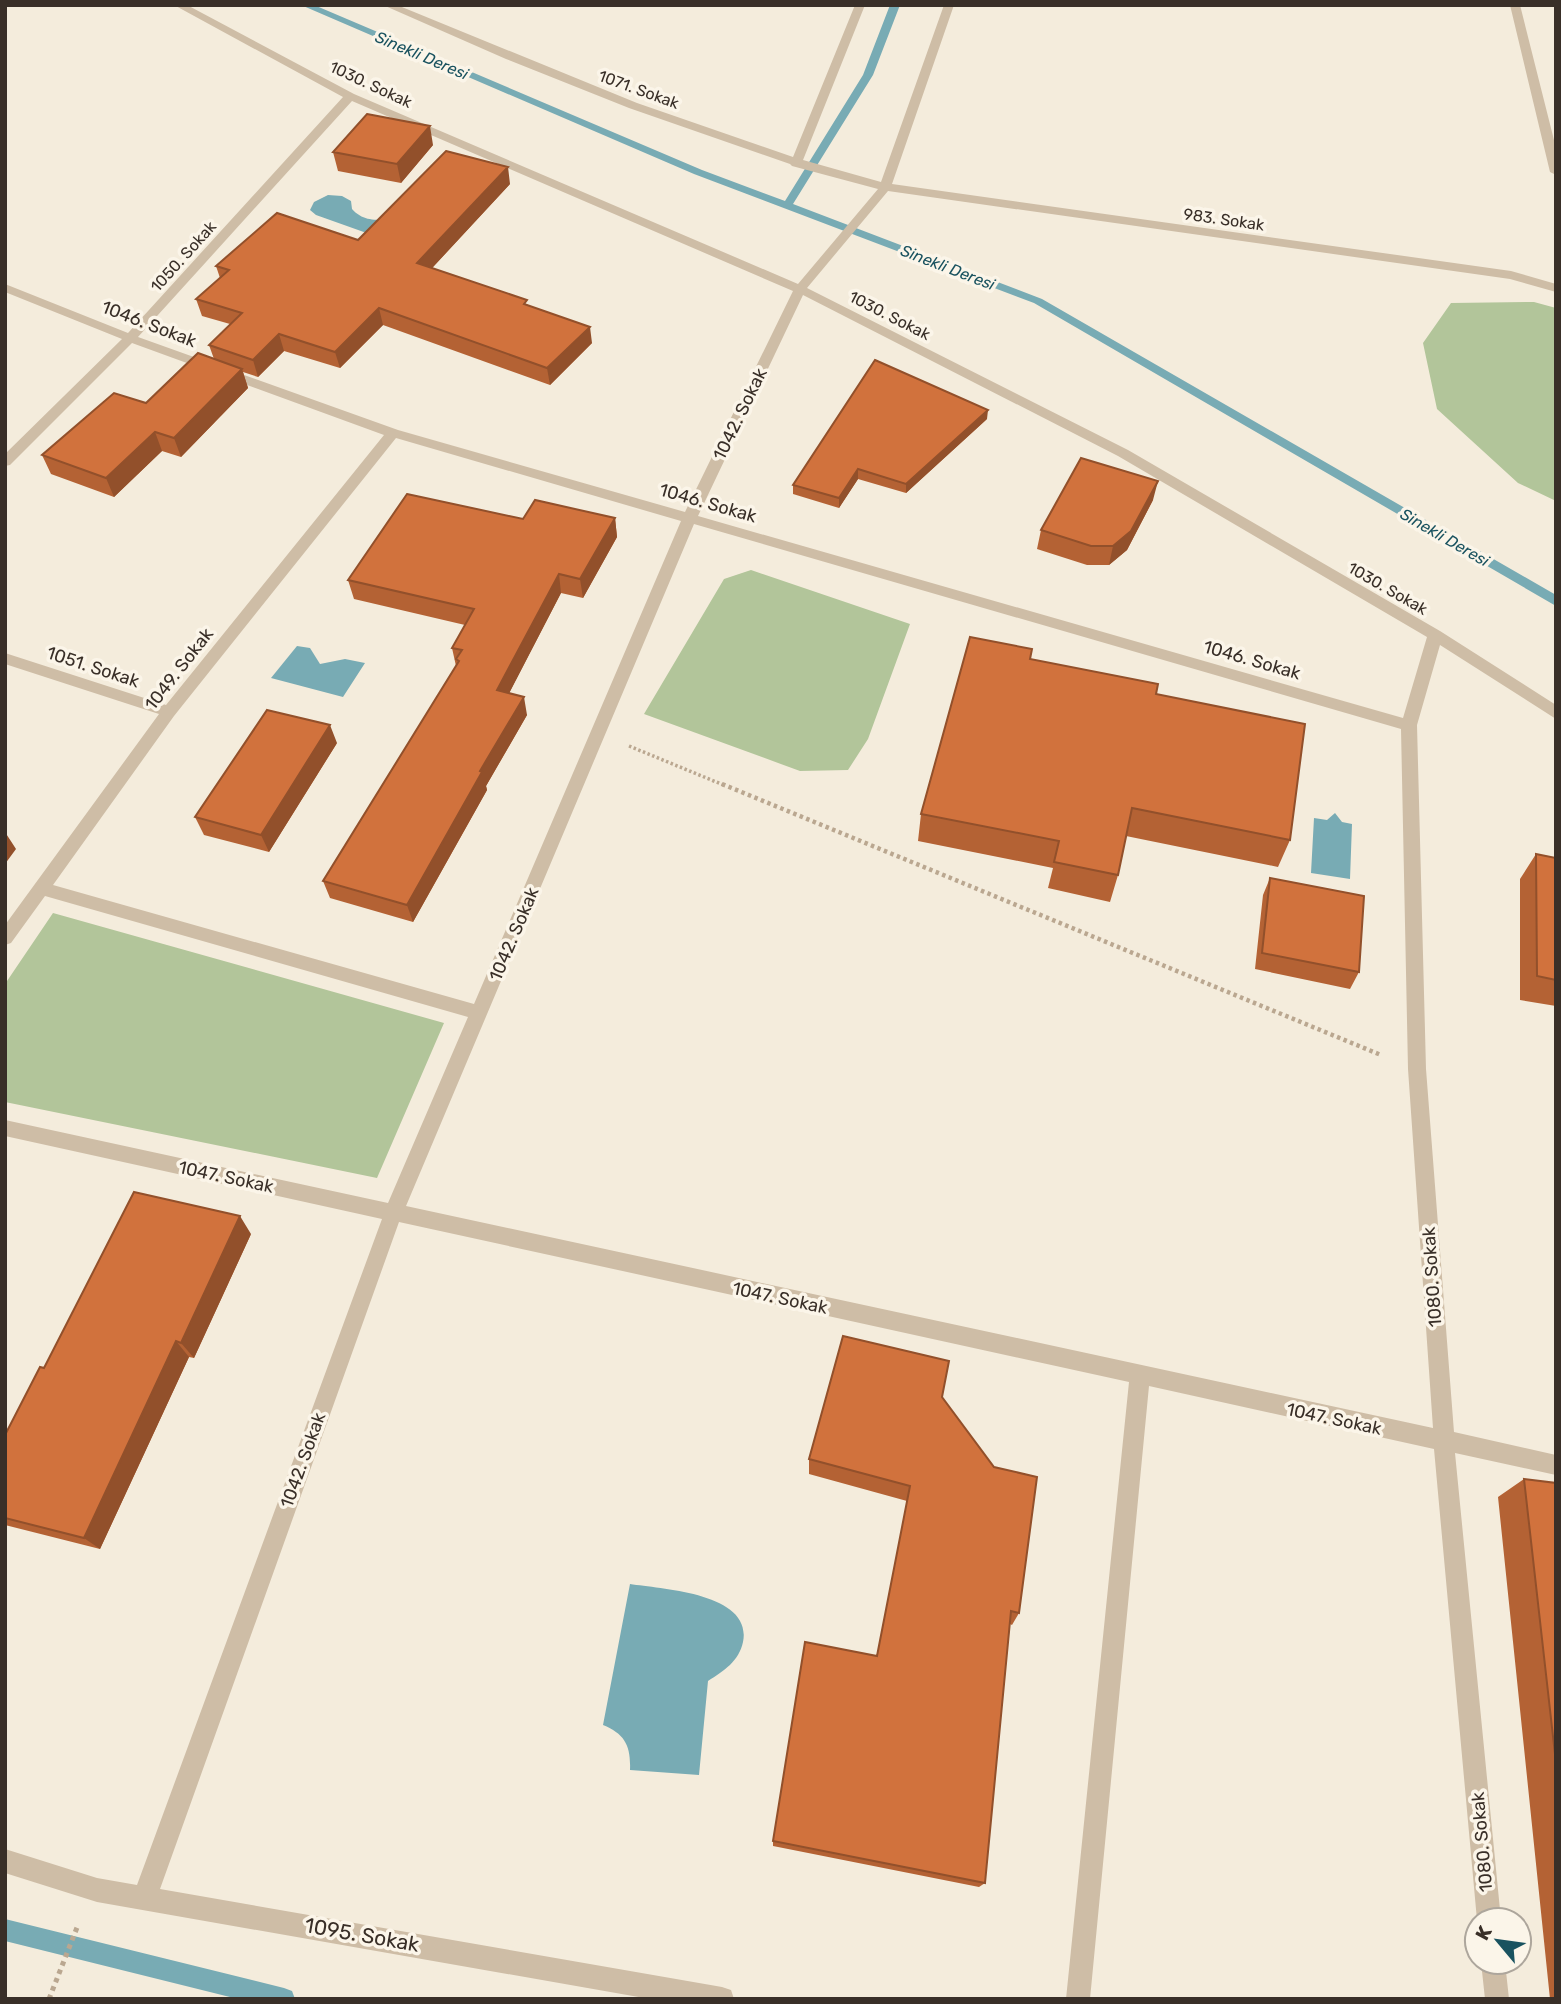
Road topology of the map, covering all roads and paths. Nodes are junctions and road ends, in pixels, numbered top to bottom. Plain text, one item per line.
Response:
1 (179, 5) edge
2 (388, 5) edge
3 (417, 5) edge
4 (860, 5) edge
5 (949, 5) edge
6 (1515, 5) edge
7 (408, 14) junction
8 (349, 96) junction
9 (796, 164) junction
10 (1556, 172) edge
11 (885, 187) junction
12 (5, 288) edge
13 (800, 289) junction
14 (1556, 289) edge
15 (130, 338) junction
16 (393, 433) junction
17 (5, 462) edge
18 (690, 517) junction
19 (1435, 635) junction
20 (5, 658) edge
21 (169, 712) junction
22 (1556, 713) edge
23 (1409, 725) junction
24 (599, 734) junction
25 (40, 888) junction
26 (5, 938) edge
27 (480, 1013) junction
28 (1417, 1069) junction
29 (5, 1128) edge
30 (393, 1214) junction
31 (1140, 1377) junction
32 (1444, 1442) junction
33 (1556, 1465) edge
34 (5, 1861) edge
35 (145, 1896) junction
36 (1488, 1906) edge
37 (80, 1919) dead end
38 (1495, 1976) edge
39 (49, 1999) edge
40 (722, 1999) edge
41 (1078, 1999) edge
42 (1497, 1999) edge

1 - 8 street, 1030. Sokak
2 - 7 street, 1071. Sokak
3 - 7 street
4 - 9 street
5 - 11 street, 1042. Sokak
6 - 10 street
7 - 9 street, 1071. Sokak
8 - 13 street, 1030. Sokak
8 - 15 street, 1050. Sokak
9 - 11 street, 1071. Sokak
11 - 13 street, 1042. Sokak
11 - 14 street, 983. Sokak
12 - 15 street, 1046. Sokak
13 - 18 street, 1042. Sokak
13 - 19 street, 1030. Sokak
15 - 16 street, 1046. Sokak
15 - 17 street, 1050. Sokak
16 - 18 street, 1046. Sokak
16 - 21 street, 1049. Sokak
18 - 23 street, 1046. Sokak
18 - 24 street, 1042. Sokak
19 - 22 street, 1030. Sokak
19 - 23 street, 1080. Sokak
20 - 21 street, 1051. Sokak
21 - 25 street, 1049. Sokak
23 - 28 street, 1080. Sokak
24 - 27 street, 1042. Sokak
24 - 28 path
25 - 26 street, 1049. Sokak
25 - 27 street
27 - 30 street, 1042. Sokak
28 - 32 street, 1080. Sokak
29 - 30 street, 1047. Sokak
30 - 31 street, 1047. Sokak
30 - 35 street, 1042. Sokak
31 - 32 street, 1047. Sokak
31 - 41 street
32 - 33 street, 1047. Sokak
32 - 36 street, 1080. Sokak
34 - 35 street, 1095. Sokak
35 - 40 street, 1095. Sokak
37 - 39 path
38 - 42 street

